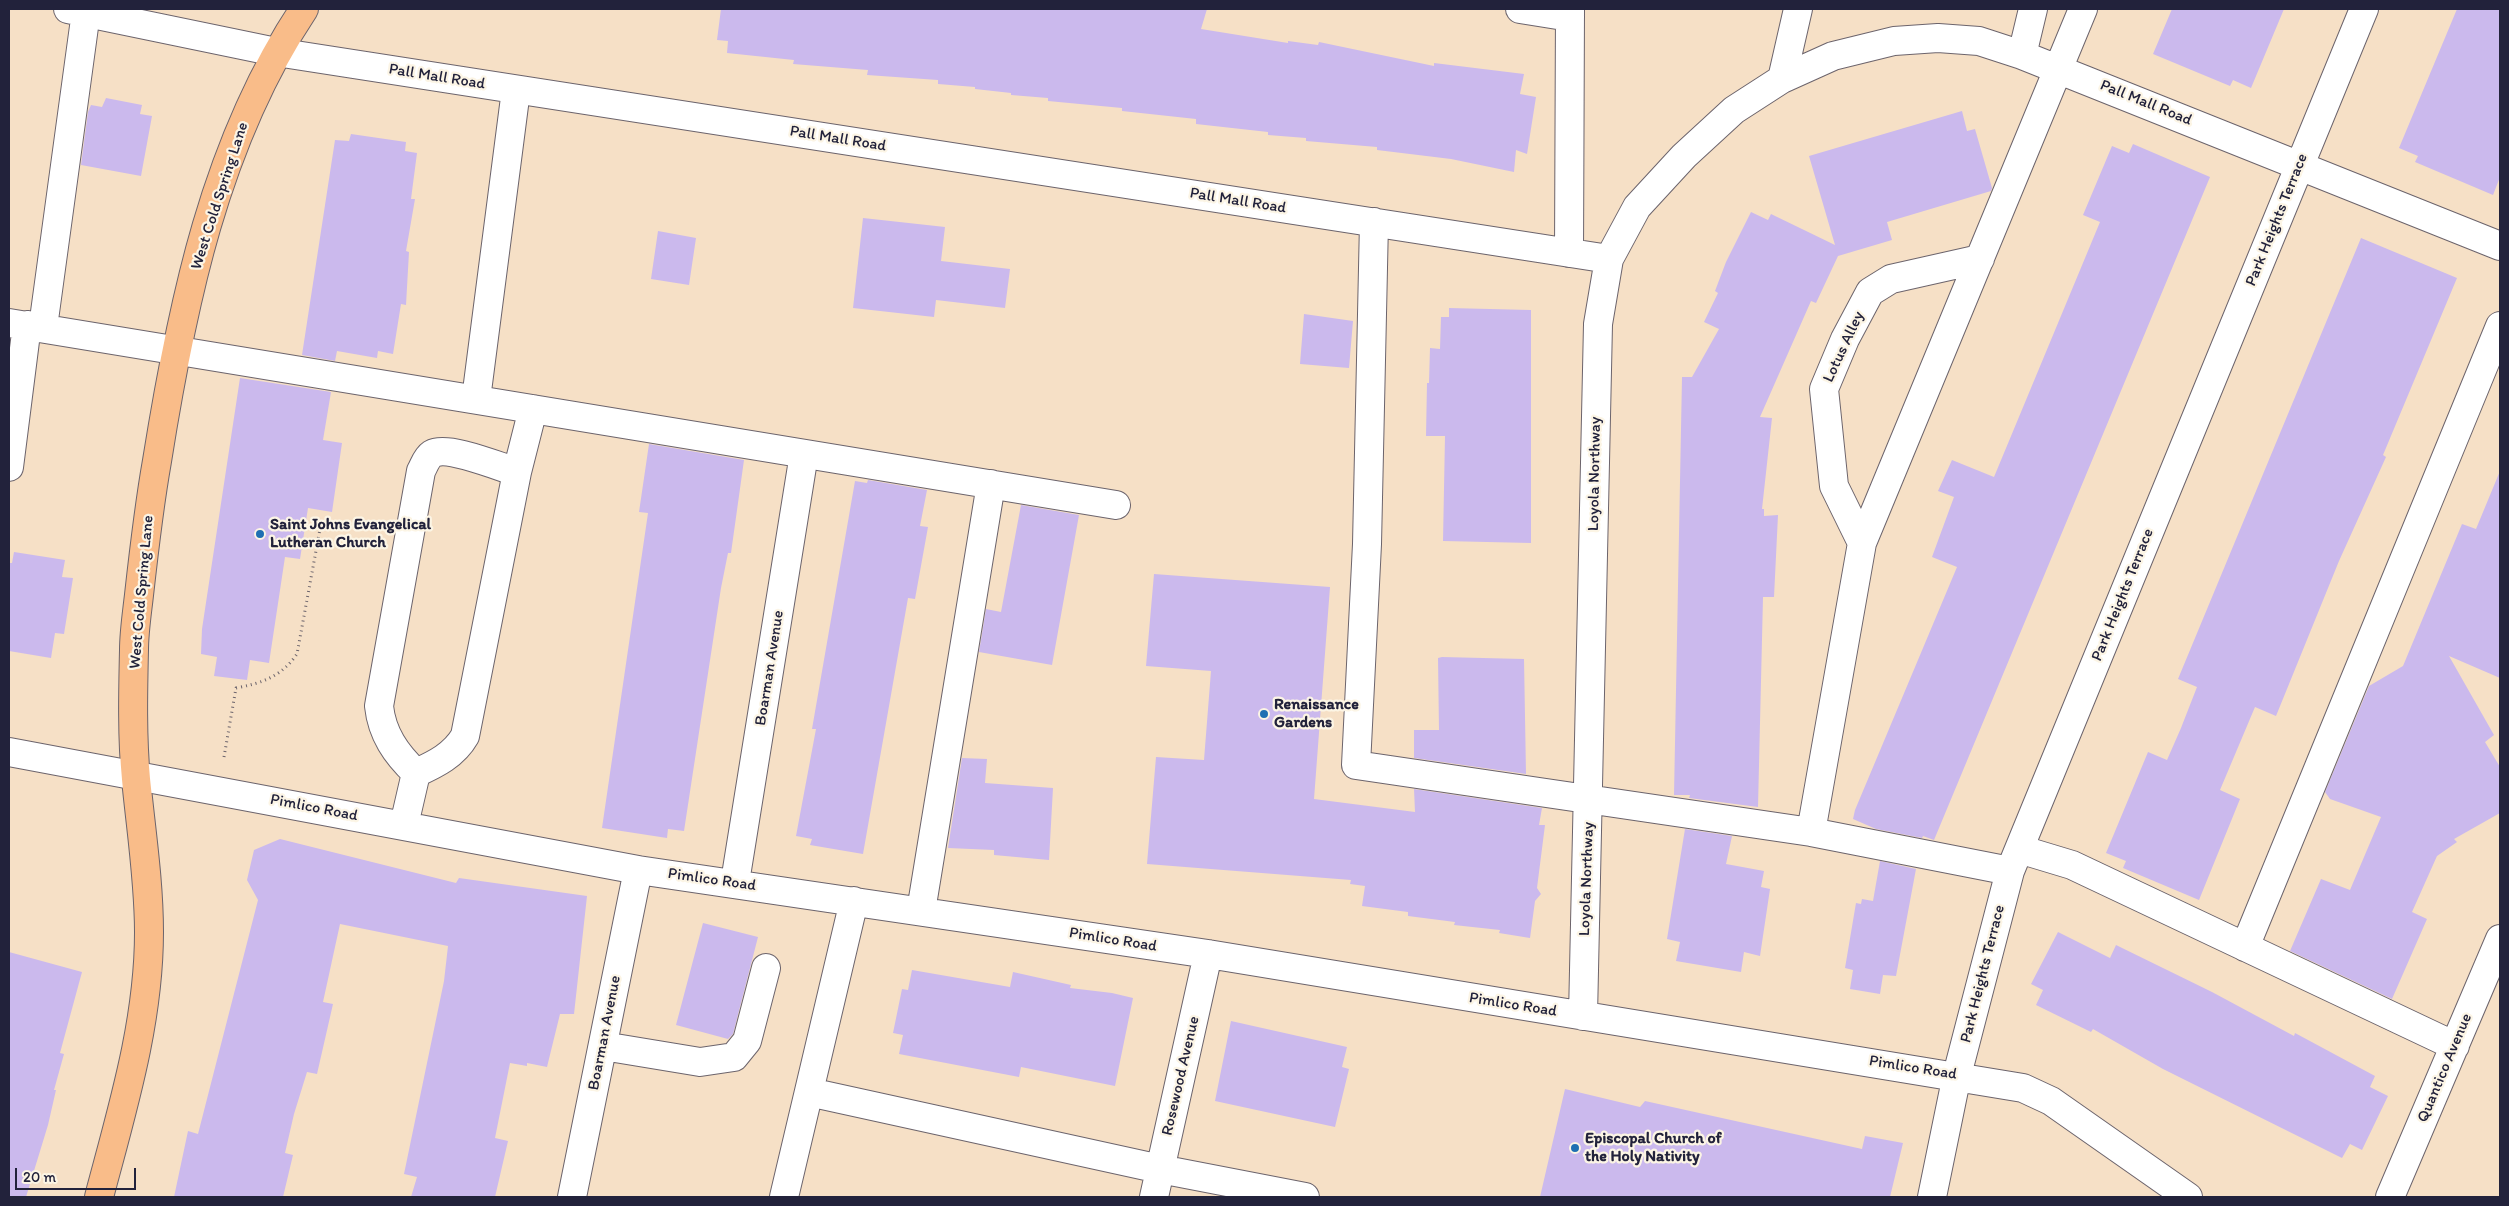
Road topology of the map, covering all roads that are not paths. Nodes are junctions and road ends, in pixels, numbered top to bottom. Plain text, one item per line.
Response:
1 (304, 9) edge
2 (1520, 9) edge
3 (1798, 9) edge
4 (2033, 9) edge
5 (2083, 9) edge
6 (2364, 9) edge
7 (77, 11) edge
8 (1570, 13) edge
9 (276, 52) junction
10 (2022, 55) junction
11 (2058, 68) junction
12 (1782, 79) junction
13 (516, 90) junction
14 (2299, 164) junction
15 (1374, 222) junction
16 (2500, 246) edge
17 (1569, 253) junction
18 (1609, 259) junction
19 (1980, 259) junction
20 (26, 325) edge
21 (2500, 326) edge
22 (176, 349) junction
23 (476, 399) junction
24 (533, 409) junction
25 (804, 454) junction
26 (9, 467) edge
27 (517, 472) junction
28 (991, 484) junction
29 (1116, 505) dead end
30 (1862, 543) junction
31 (9, 752) edge
32 (416, 772) junction
33 (136, 775) junction
34 (1589, 798) junction
35 (404, 825) junction
36 (1811, 832) junction
37 (2014, 860) junction
38 (638, 870) junction
39 (735, 882) junction
40 (854, 901) junction
41 (921, 911) junction
42 (2500, 939) edge
43 (2245, 947) junction
44 (1208, 954) junction
45 (766, 968) dead end
46 (1583, 1016) junction
47 (603, 1046) junction
48 (2456, 1046) junction
49 (1957, 1075) junction
50 (809, 1092) junction
51 (1160, 1169) junction
52 (99, 1197) edge
53 (572, 1197) edge
54 (784, 1197) edge
55 (1154, 1197) edge
56 (1305, 1197) edge
57 (1932, 1197) edge
58 (2188, 1197) edge
59 (2390, 1197) edge

1 - 9 main road, West Cold Spring Lane
2 - 8 street
3 - 12 street
4 - 10 street
5 - 11 street
6 - 14 street, Park Heights Terrace
7 - 9 street, Pall Mall Road
7 - 20 street
8 - 17 street
9 - 13 street, Pall Mall Road
9 - 22 main road, West Cold Spring Lane
10 - 11 street, Pall Mall Road
10 - 12 street, Pall Mall Road
11 - 14 street, Pall Mall Road
11 - 19 street
12 - 18 street, Loyola Northway
13 - 15 street, Pall Mall Road
13 - 23 street
14 - 16 street, Pall Mall Road
14 - 37 street, Park Heights Terrace
15 - 17 street, Pall Mall Road
15 - 34 street
17 - 18 street, Pall Mall Road
18 - 34 street, Loyola Northway
19 - 30 street
19 - 30 street, Lotus Alley
20 - 22 street
20 - 26 street
21 - 43 street
22 - 23 street
22 - 33 main road, West Cold Spring Lane
23 - 24 street
24 - 25 street
24 - 27 street
25 - 28 street
25 - 39 street, Boarman Avenue
27 - 32 street
27 - 32 street
28 - 29 street
28 - 41 street
30 - 36 street
31 - 33 street, Pimlico Road
32 - 35 street
33 - 35 street, Pimlico Road
33 - 52 main road, West Cold Spring Lane
34 - 36 street
34 - 46 street, Loyola Northway
35 - 38 street, Pimlico Road
36 - 37 street
37 - 43 street
37 - 49 street, Park Heights Terrace
38 - 39 street, Pimlico Road
38 - 47 street, Boarman Avenue
39 - 40 street, Pimlico Road
40 - 41 street, Pimlico Road
40 - 50 street
41 - 44 street, Pimlico Road
42 - 48 street, Quantico Avenue
43 - 48 street
44 - 46 street, Pimlico Road
44 - 51 street, Rosewood Avenue
45 - 47 street
46 - 49 street, Pimlico Road
47 - 53 street, Boarman Avenue
48 - 59 street, Quantico Avenue
49 - 57 street, Park Heights Terrace
49 - 58 street, Pimlico Road
50 - 51 street
50 - 54 street
51 - 55 street, Rosewood Avenue
51 - 56 street

